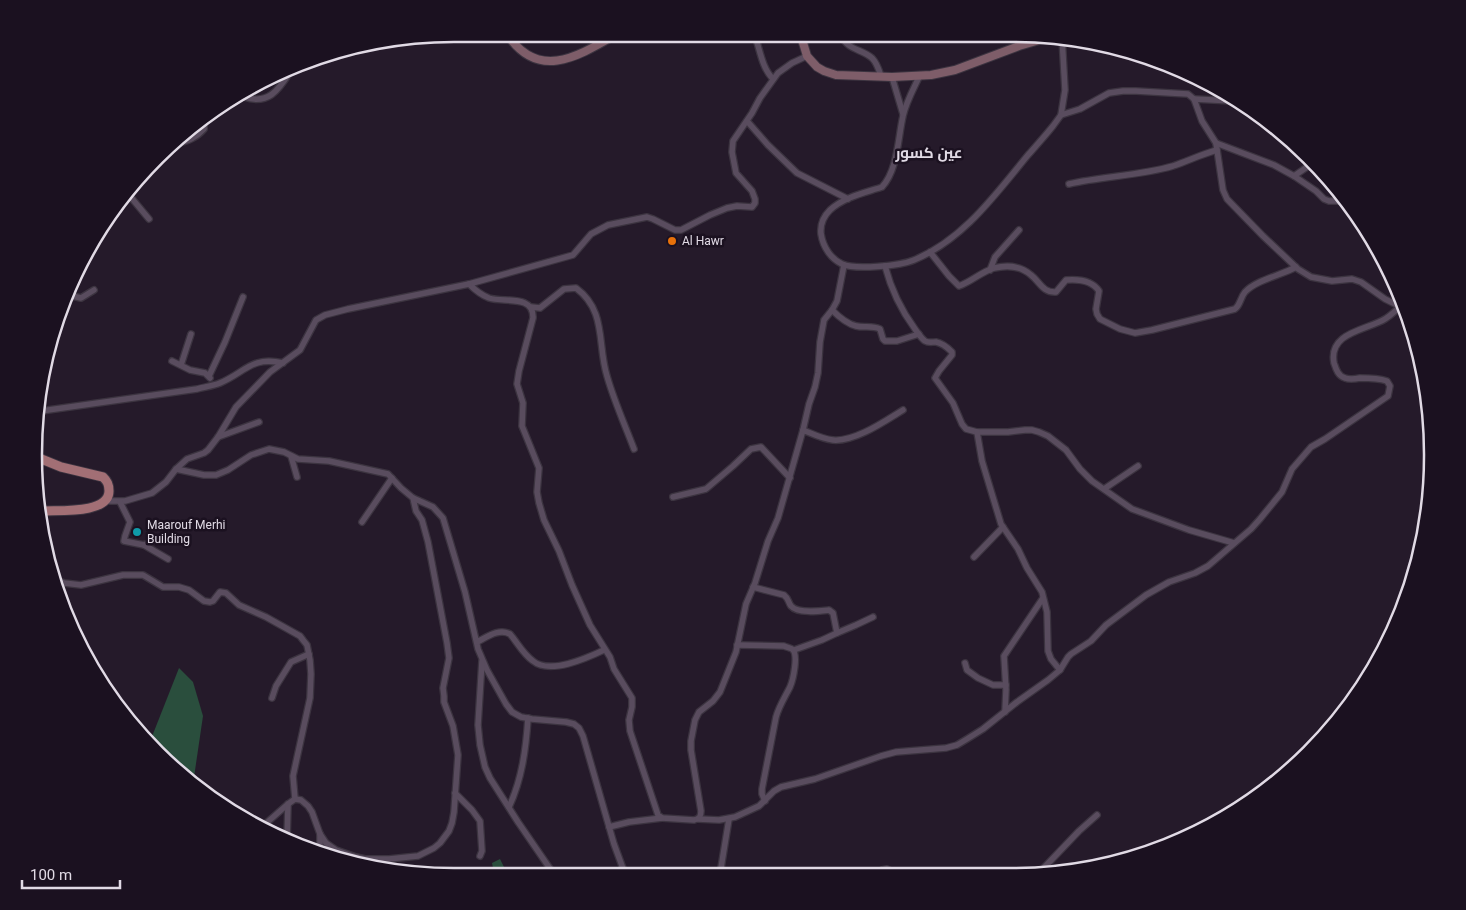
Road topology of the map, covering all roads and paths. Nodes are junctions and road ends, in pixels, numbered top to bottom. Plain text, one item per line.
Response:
1 (512, 43) edge
2 (600, 43) edge
3 (757, 43) edge
4 (803, 43) edge
5 (846, 43) edge
6 (1029, 43) edge
7 (1062, 46) edge
8 (807, 56) junction
9 (920, 75) junction
10 (882, 76) junction
11 (892, 77) junction
12 (773, 79) junction
13 (284, 80) edge
14 (249, 98) edge
15 (1194, 99) junction
16 (1221, 100) edge
17 (903, 114) junction
18 (1061, 115) junction
19 (747, 121) junction
20 (204, 128) edge
21 (188, 141) edge
22 (1217, 146) junction
23 (1307, 167) edge
24 (1294, 176) junction
25 (1069, 184) dead end
26 (132, 199) edge
27 (848, 199) junction
28 (1336, 201) edge
29 (149, 219) dead end
30 (1019, 230) dead end
31 (930, 252) junction
32 (844, 265) junction
33 (885, 266) junction
34 (1296, 267) junction
35 (990, 270) junction
36 (470, 284) junction
37 (94, 290) dead end
38 (74, 296) edge
39 (243, 297) dead end
40 (1395, 304) edge
41 (530, 307) junction
42 (832, 310) junction
43 (1398, 311) edge
44 (191, 334) dead end
45 (919, 334) junction
46 (172, 361) dead end
47 (283, 363) junction
48 (181, 365) junction
49 (209, 376) junction
50 (211, 385) junction
51 (904, 410) dead end
52 (45, 411) edge
53 (259, 422) dead end
54 (803, 430) junction
55 (977, 432) junction
56 (218, 437) junction
57 (634, 449) dead end
58 (291, 456) junction
59 (42, 459) edge
60 (1138, 466) dead end
61 (176, 469) junction
62 (297, 477) dead end
63 (392, 478) junction
64 (790, 478) junction
65 (1104, 489) junction
66 (413, 498) junction
67 (673, 498) dead end
68 (106, 501) junction
69 (120, 502) junction
70 (46, 511) edge
71 (362, 522) dead end
72 (1004, 527) junction
73 (158, 539) dead end
74 (1234, 542) junction
75 (144, 545) junction
76 (974, 557) dead end
77 (168, 559) dead end
78 (62, 582) edge
79 (753, 587) junction
80 (1043, 598) junction
81 (873, 617) dead end
82 (837, 633) junction
83 (477, 642) junction
84 (737, 646) junction
85 (604, 650) junction
86 (794, 650) junction
87 (309, 654) junction
88 (483, 659) junction
89 (966, 663) dead end
90 (1060, 670) junction
91 (1006, 685) junction
92 (272, 698) dead end
93 (1005, 712) junction
94 (528, 718) junction
95 (455, 793) junction
96 (295, 799) junction
97 (765, 801) junction
98 (288, 804) junction
99 (509, 807) junction
100 (1097, 815) dead end
101 (662, 818) junction
102 (698, 819) junction
103 (730, 819) junction
104 (268, 822) edge
105 (609, 827) junction
106 (287, 832) edge
107 (320, 834) junction
108 (320, 845) edge
109 (335, 850) edge
110 (480, 856) dead end
111 (371, 859) edge
112 (1045, 866) edge
113 (549, 868) edge
114 (623, 868) edge
115 (721, 868) edge

1 - 2 main road
3 - 12 street
4 - 8 main road
5 - 10 street
6 - 9 main road
7 - 18 street
8 - 10 main road
8 - 12 street
9 - 11 main road
9 - 17 street
10 - 11 main road
11 - 17 street
12 - 19 street
13 - 14 street
15 - 16 street
15 - 18 street
15 - 22 street
17 - 27 street
18 - 31 street
19 - 27 street
19 - 36 street
20 - 21 street
22 - 24 street
22 - 25 street
22 - 34 street
23 - 24 street
24 - 28 street
26 - 29 street
27 - 32 street
30 - 35 street
31 - 33 street
31 - 35 street
32 - 33 street
32 - 42 street
33 - 45 street
34 - 35 street
34 - 40 street
36 - 41 street
36 - 47 street
37 - 38 street
39 - 49 street
41 - 57 street
41 - 85 street
42 - 45 street
42 - 54 street
43 - 74 street
44 - 48 street
45 - 55 street
46 - 48 street
47 - 50 street
47 - 56 street
48 - 49 street
49 - 50 street
50 - 52 street
51 - 54 street
53 - 56 street
54 - 64 street
55 - 65 street
55 - 72 street
56 - 61 street
58 - 61 street
58 - 62 street
58 - 63 street
59 - 68 main road
60 - 65 street
61 - 69 street
63 - 66 street
63 - 71 street
64 - 67 street
64 - 79 street
65 - 74 street
66 - 83 street
66 - 95 street
68 - 69 street
68 - 70 main road
69 - 75 street
72 - 76 street
72 - 80 street
73 - 75 street
74 - 90 street
75 - 77 street
78 - 87 street
79 - 82 street
79 - 84 street
80 - 90 street
80 - 91 street
81 - 82 street
82 - 86 street
83 - 85 street
83 - 88 street
84 - 86 street
84 - 102 street
85 - 101 street
86 - 97 street
87 - 92 street
87 - 96 street
88 - 94 street
88 - 99 street
89 - 91 street
90 - 93 street
91 - 93 street
93 - 97 street
94 - 99 street
94 - 105 street
95 - 110 street
95 - 111 street
96 - 98 street
96 - 107 street
97 - 103 street
98 - 104 street
98 - 106 street
99 - 113 street
100 - 112 street
101 - 102 street
101 - 105 street
102 - 103 street
103 - 115 street
105 - 114 street
107 - 108 street
107 - 109 street

